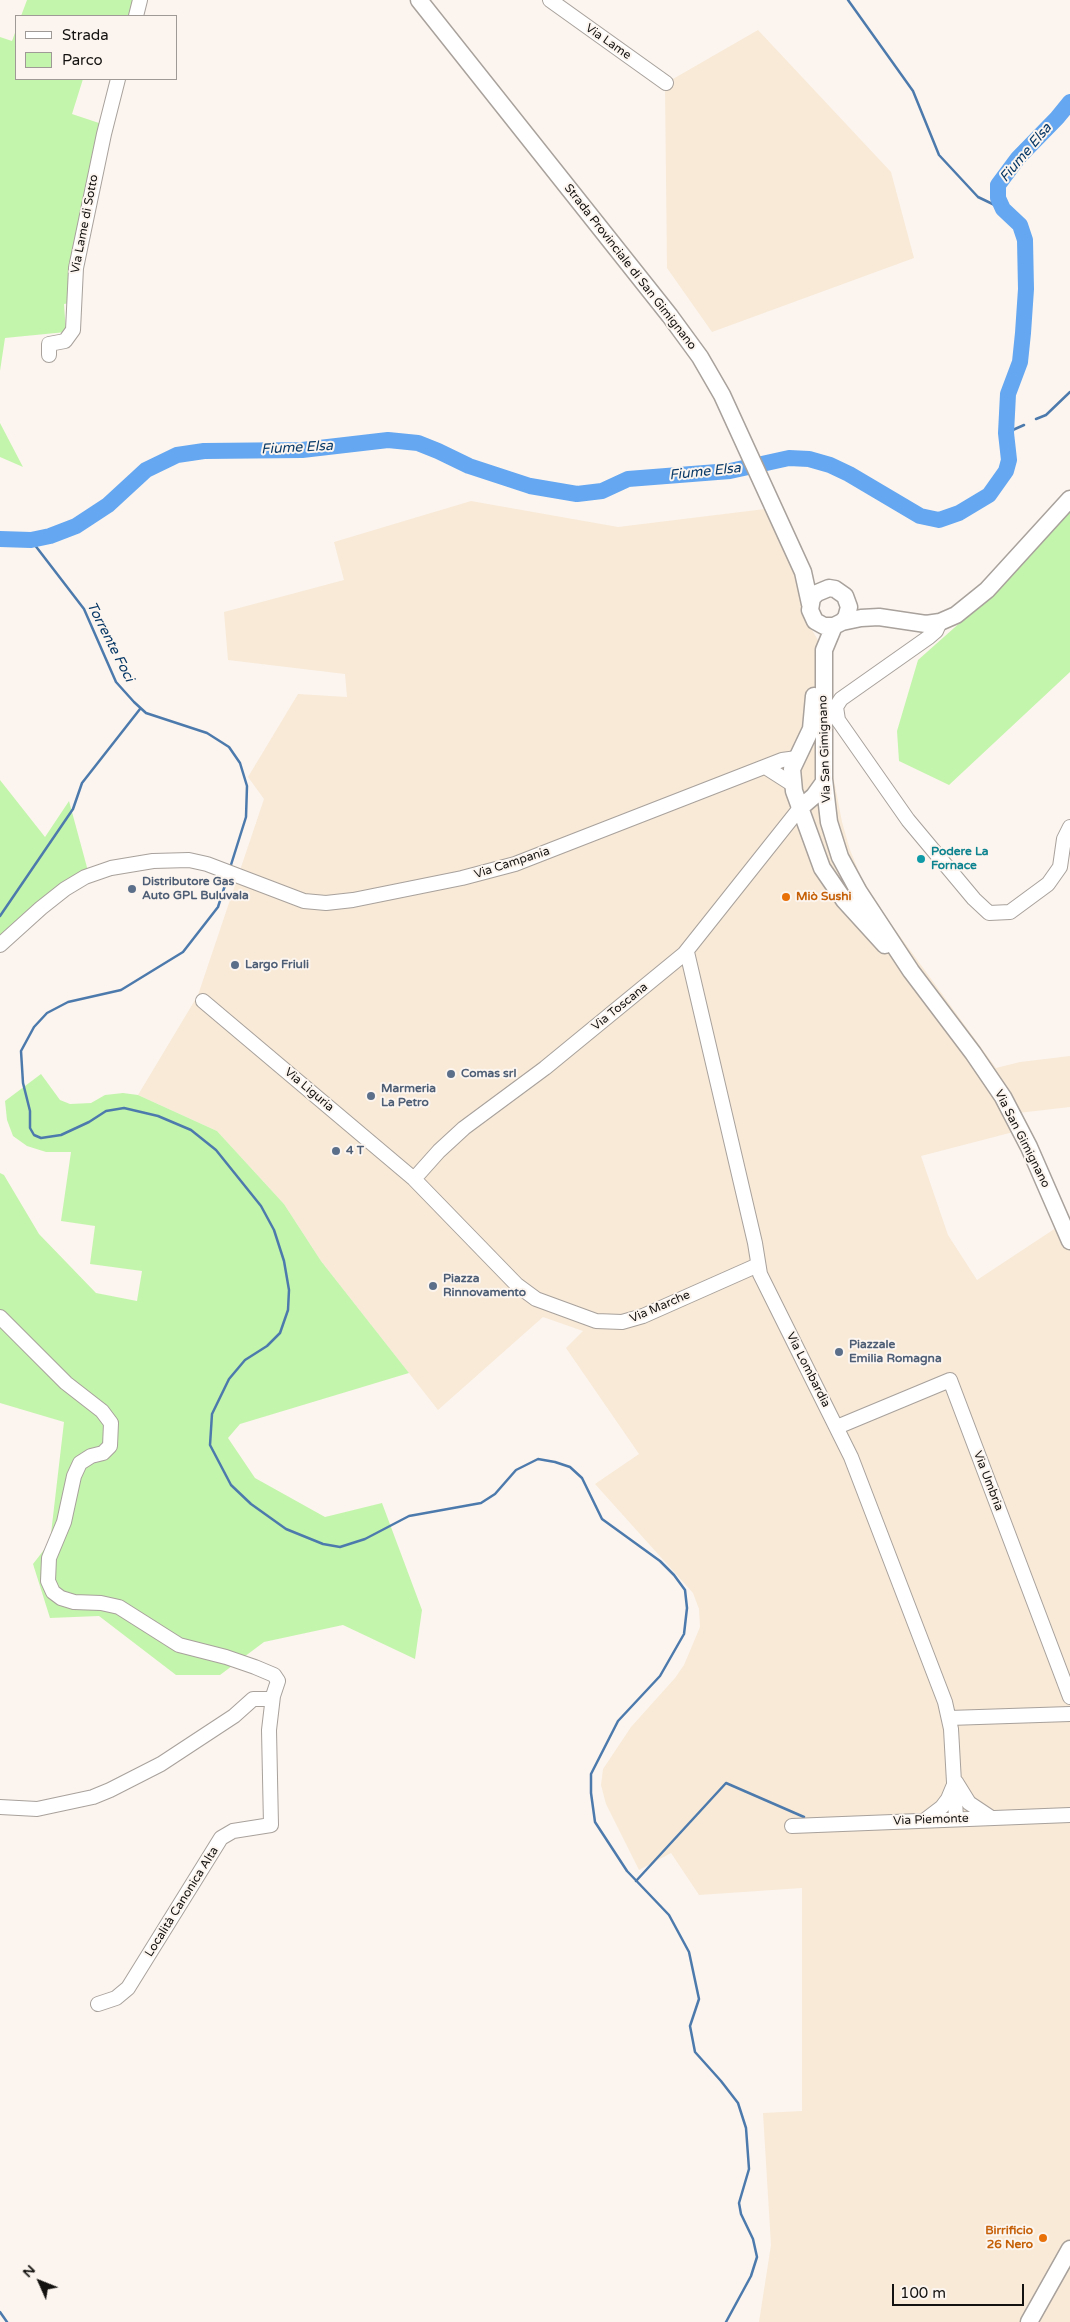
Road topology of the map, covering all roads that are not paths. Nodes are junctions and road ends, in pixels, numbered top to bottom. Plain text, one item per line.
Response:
1 (140, 0) edge
2 (419, 0) edge
3 (550, 0) edge
4 (136, 15) edge
5 (118, 80) edge
6 (666, 84) dead end
7 (49, 355) dead end
8 (1070, 499) edge
9 (798, 560) junction
10 (829, 588) junction
11 (848, 601) junction
12 (810, 604) junction
13 (879, 617) junction
14 (815, 621) junction
15 (940, 622) junction
16 (838, 624) junction
17 (797, 758) junction
18 (767, 768) junction
19 (824, 774) junction
20 (792, 784) junction
21 (800, 808) junction
22 (1070, 827) edge
23 (0, 945) edge
24 (686, 952) junction
25 (911, 971) junction
26 (203, 1001) dead end
27 (414, 1179) junction
28 (1070, 1241) edge
29 (758, 1265) junction
30 (0, 1317) edge
31 (837, 1427) junction
32 (273, 1696) junction
33 (1070, 1697) edge
34 (1070, 1714) edge
35 (949, 1718) junction
36 (954, 1779) junction
37 (0, 1806) edge
38 (1070, 1814) edge
39 (990, 1817) junction
40 (956, 1818) junction
41 (926, 1820) junction
42 (792, 1826) dead end
43 (98, 2004) dead end
44 (1070, 2249) edge
45 (1070, 2272) edge
46 (1029, 2322) edge
47 (1042, 2322) edge

1 - 4 street
2 - 9 main road, Strada Provinciale di San Gimignano
3 - 6 street, Via Lame
5 - 7 street, Via Lame di Sotto
8 - 15 main road
9 - 10 main road, Strada Provinciale di San Gimignano
9 - 12 main road, Strada Provinciale di San Gimignano
10 - 11 main road
10 - 12 main road
11 - 13 main road
11 - 16 main road, Via San Gimignano
12 - 14 main road, Via San Gimignano
13 - 15 main road
13 - 16 main road
14 - 16 main road
14 - 17 main road, Via San Gimignano
15 - 22 street
16 - 19 main road, Via San Gimignano
17 - 18 street, Via Campania
17 - 19 main road
17 - 20 main road, Via San Gimignano
18 - 20 street
18 - 23 street, Via Campania
19 - 21 main road
19 - 25 main road, Via San Gimignano
20 - 21 main road, Via San Gimignano
21 - 24 street, Via Toscana
21 - 25 main road, Via San Gimignano
24 - 27 street, Via Toscana
24 - 29 street, Via Lombardia
25 - 28 main road, Via San Gimignano
26 - 27 street, Via Liguria
27 - 29 street, Via Marche
29 - 31 street, Via Lombardia
30 - 32 street
31 - 33 street, Via Umbria
31 - 35 street, Via Lombardia
32 - 37 street
32 - 43 street, Località Canonica Alta
34 - 35 street
35 - 36 street, Via Lombardia
36 - 39 street, Via Lombardia
36 - 40 street, Via Lombardia
36 - 41 street, Via Lombardia
38 - 39 street, Via Piemonte
39 - 40 street, Via Piemonte
40 - 41 street, Via Piemonte
41 - 42 street, Via Piemonte
44 - 46 main road
45 - 47 main road

